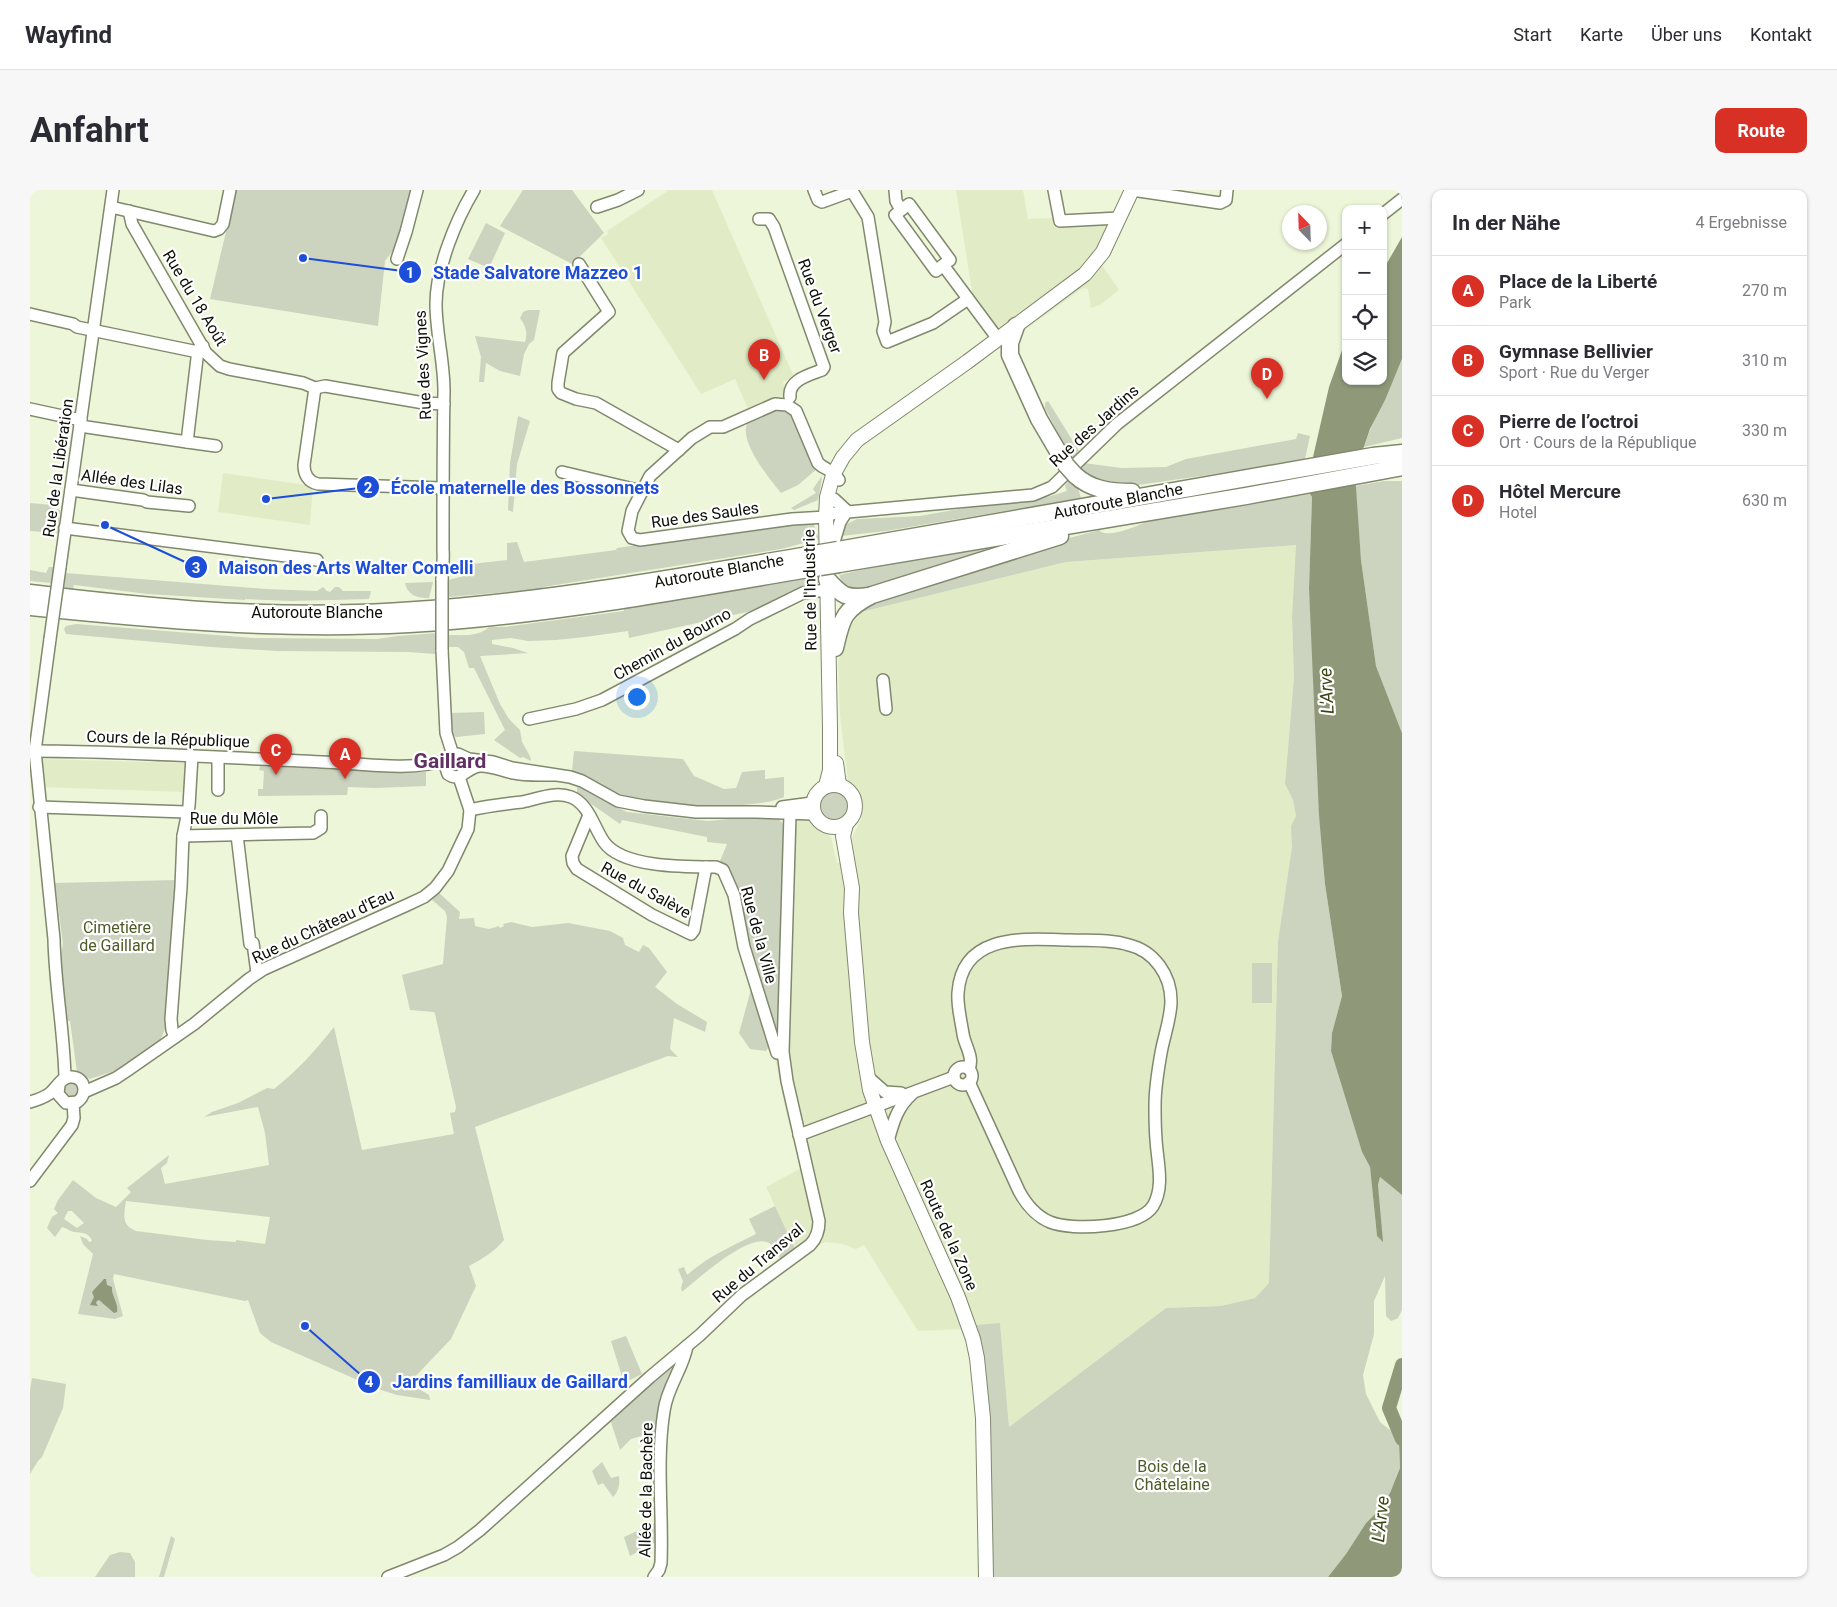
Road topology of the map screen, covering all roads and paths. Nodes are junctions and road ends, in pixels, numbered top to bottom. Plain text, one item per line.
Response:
1 (113, 190) edge
2 (230, 190) edge
3 (416, 190) edge
4 (474, 190) edge
5 (638, 190) edge
6 (814, 190) edge
7 (895, 190) edge
8 (1054, 190) edge
9 (1132, 190) edge
10 (1227, 190) edge
11 (1402, 200) edge
12 (597, 207) dead end
13 (110, 208) junction
14 (901, 210) junction
15 (129, 211) junction
16 (1387, 211) edge
17 (1119, 218) junction
18 (758, 219) dead end
19 (1342, 247) edge
20 (398, 259) dead end
21 (579, 264) dead end
22 (943, 265) junction
23 (968, 299) junction
24 (30, 314) edge
25 (1016, 326) junction
26 (94, 330) junction
27 (998, 339) junction
28 (200, 349) junction
29 (315, 388) junction
30 (790, 397) junction
31 (444, 404) junction
32 (775, 404) junction
33 (30, 409) edge
34 (796, 412) junction
35 (738, 421) joint
36 (81, 423) junction
37 (187, 442) junction
38 (216, 446) dead end
39 (1402, 446) edge
40 (679, 450) junction
41 (1402, 453) edge
42 (1380, 454) junction
43 (1402, 467) edge
44 (562, 472) dead end
45 (1379, 472) junction
46 (834, 473) junction
47 (1402, 475) edge
48 (442, 488) junction
49 (71, 490) junction
50 (642, 491) junction
51 (1162, 492) junction
52 (189, 506) dead end
53 (833, 511) junction
54 (1132, 515) junction
55 (65, 528) junction
56 (837, 552) junction
57 (317, 560) dead end
58 (826, 575) junction
59 (30, 593) edge
60 (872, 595) junction
61 (30, 607) edge
62 (835, 648) junction
63 (883, 680) dead end
64 (886, 709) dead end
65 (529, 718) dead end
66 (32, 751) edge
67 (192, 756) junction
68 (218, 758) junction
69 (465, 758) junction
70 (448, 762) junction
71 (463, 774) junction
72 (553, 775) junction
73 (833, 785) junction
74 (218, 790) dead end
75 (39, 807) junction
76 (813, 808) junction
77 (470, 810) junction
78 (186, 812) junction
79 (756, 812) junction
80 (790, 814) junction
81 (589, 815) junction
82 (321, 816) dead end
83 (839, 826) junction
84 (237, 835) junction
85 (183, 836) junction
86 (706, 867) junction
87 (258, 973) junction
88 (175, 1037) junction
89 (777, 1053) dead end
90 (960, 1072) junction
91 (868, 1077) junction
92 (73, 1083) junction
93 (914, 1091) junction
94 (67, 1102) junction
95 (30, 1103) edge
96 (902, 1105) junction
97 (875, 1106) junction
98 (799, 1135) junction
99 (888, 1141) junction
100 (30, 1180) edge
101 (687, 1346) junction
102 (388, 1577) edge
103 (654, 1577) edge
104 (986, 1577) edge

1 - 13 street, Rue de la Libération
2 - 15 street, Rue du 18 Août
3 - 20 street
4 - 31 street, Rue des Vignes
5 - 12 street
6 - 23 street
7 - 14 street
8 - 17 street
9 - 10 street
9 - 17 main road, Rue de l'Industrie
11 - 16 street
13 - 15 street, Rue du 18 Août
13 - 26 street, Rue de la Libération
14 - 22 street
14 - 22 street
15 - 28 street, Rue du 18 Août
17 - 25 main road, Rue de l'Industrie
18 - 30 street, Rue du Verger
19 - 53 street, Rue des Jardins
21 - 40 street
22 - 23 street
23 - 27 street
24 - 26 street
25 - 27 main road, Rue de l'Industrie
25 - 51 highway
26 - 28 street
26 - 36 street, Rue de la Libération
27 - 46 main road, Rue de l'Industrie
28 - 29 street, Rue du 18 Août
28 - 37 street
29 - 31 street, Rue du 18 Août
29 - 48 street
30 - 32 street, Rue du Verger
30 - 34 street
31 - 48 street, Rue des Vignes
32 - 34 street
32 - 35 street, Rue du Verger
33 - 36 street
34 - 46 street
35 - 40 street, Rue des Saules
36 - 37 street
36 - 49 street, Rue de la Libération
37 - 38 street
39 - 42 highway
40 - 50 street, Rue des Saules
41 - 42 highway, Autoroute Blanche
42 - 51 highway, Autoroute Blanche
43 - 45 highway, Autoroute Blanche
44 - 50 street, Rue des Saules
45 - 47 highway
45 - 54 highway, Autoroute Blanche
46 - 53 main road, Rue de l'Industrie
48 - 70 street, Rue des Vignes, bridge
49 - 52 street, Allée des Lilas
49 - 55 street, Rue de la Libération
50 - 53 street, Rue des Saules
51 - 56 highway, Autoroute Blanche
53 - 56 main road, Rue de l'Industrie
53 - 58 main road, Rue de l'Industrie
54 - 56 highway, Autoroute Blanche
54 - 60 highway
55 - 57 street
55 - 66 street, Rue de la Libération, bridge
56 - 58 highway, Autoroute Blanche, bridge
56 - 58 main road, Rue de l'Industrie
58 - 59 highway, Autoroute Blanche
58 - 60 highway
58 - 61 highway, Autoroute Blanche
58 - 62 main road, Rue de l'Industrie
58 - 65 street, Chemin du Bourno
58 - 73 main road, Rue de l'Industrie
60 - 62 highway
62 - 73 main road, Rue de l'Industrie
63 - 64 street
66 - 67 street, Cours de la République
66 - 75 street, Rue de la Libération
67 - 68 street, Cours de la République
67 - 78 street
68 - 70 street, Cours de la République
68 - 74 street
69 - 70 street
69 - 71 street, Rue du Château d'Eau
69 - 72 street
70 - 71 street
71 - 72 street
71 - 77 street, Rue du Château d'Eau
72 - 79 street
73 - 76 main road
73 - 83 main road
75 - 78 street, Rue du Môle
75 - 92 street, Rue de la Libération
76 - 79 street
76 - 80 street
76 - 83 main road
77 - 81 street, Rue de la Ville
77 - 87 street, Rue du Château d'Eau
78 - 85 street, Rue du Môle
79 - 80 street
80 - 98 street, Rue du Transval
81 - 86 street, Rue de la Ville
81 - 86 street, Rue du Salève
82 - 84 street, Rue du Môle
83 - 91 main road, Route de la Zone
84 - 85 street, Rue du Môle
84 - 87 street
85 - 88 street
86 - 89 street, Rue de la Ville
87 - 88 street, Rue du Château d'Eau
88 - 92 street, Rue du Château d'Eau
90 - 90 street
90 - 93 street
91 - 93 street
91 - 97 main road, Route de la Zone
92 - 94 street, Rue de la Libération
92 - 94 street
92 - 95 street
93 - 96 street
93 - 97 street
94 - 95 street
94 - 100 street, Rue de la Libération
96 - 97 street
96 - 99 street
97 - 98 street
97 - 99 main road, Route de la Zone
98 - 101 street, Rue du Transval
99 - 104 main road, Route de la Zone
101 - 102 street, Rue du Transval
101 - 103 street, Allée de la Bachère

